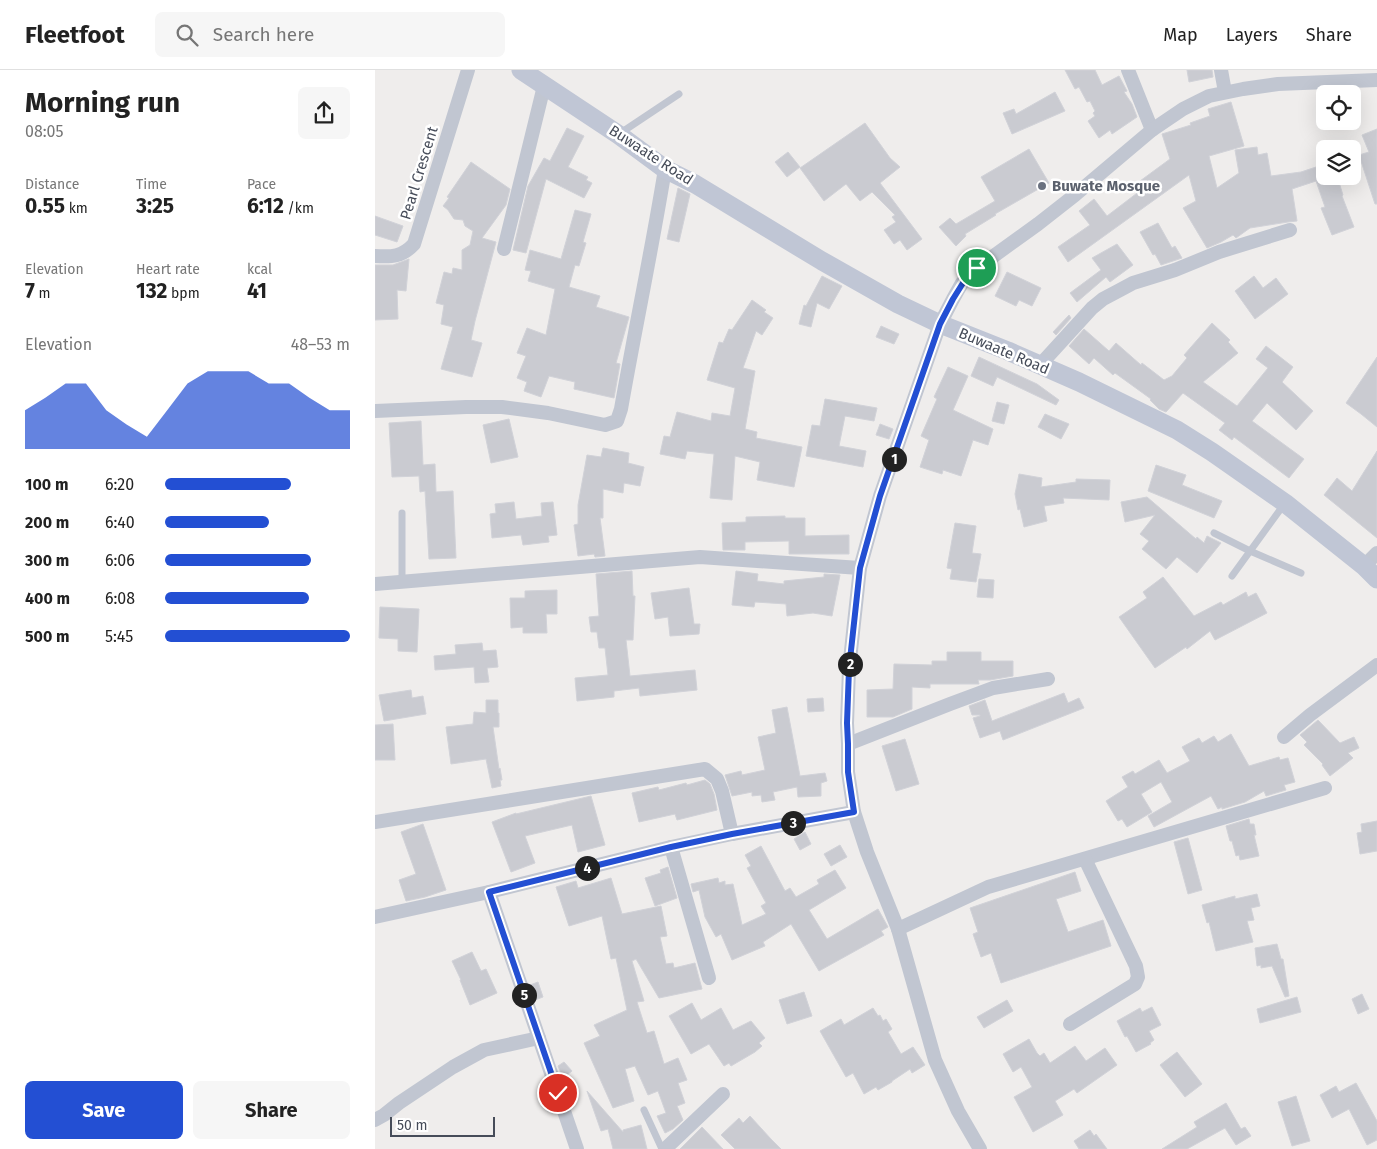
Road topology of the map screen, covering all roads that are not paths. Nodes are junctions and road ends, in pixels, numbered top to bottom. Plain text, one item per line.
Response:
1 (468, 70) edge
2 (521, 70) edge
3 (1127, 70) edge
4 (1221, 70) edge
5 (1377, 80) edge
6 (545, 86) junction
7 (1225, 92) junction
8 (679, 94) dead end
9 (1152, 130) junction
10 (619, 134) junction
11 (665, 168) junction
12 (1290, 230) dead end
13 (504, 249) dead end
14 (375, 256) edge
15 (940, 324) junction
16 (1040, 365) junction
17 (375, 411) edge
18 (1285, 503) junction
19 (402, 513) dead end
20 (1214, 533) dead end
21 (1250, 551) junction
22 (1373, 566) edge
23 (860, 568) junction
24 (1301, 573) dead end
25 (1232, 576) dead end
26 (402, 581) junction
27 (375, 584) edge
28 (1377, 665) edge
29 (1048, 679) dead end
30 (1284, 737) dead end
31 (848, 744) junction
32 (1325, 788) dead end
33 (854, 812) junction
34 (375, 822) edge
35 (732, 834) junction
36 (671, 847) junction
37 (1085, 858) junction
38 (489, 892) junction
39 (375, 917) edge
40 (898, 929) junction
41 (709, 978) dead end
42 (1070, 1024) dead end
43 (539, 1038) junction
44 (723, 1094) dead end
45 (644, 1110) dead end
46 (375, 1120) edge
47 (577, 1149) edge
48 (664, 1149) edge
49 (980, 1149) edge

1 - 14 street, Pearl Crescent
2 - 6 street, Buwaate Road
3 - 9 street
4 - 7 street
5 - 7 street
6 - 10 street, Buwaate Road
6 - 13 street
7 - 9 street
8 - 10 lane
9 - 15 street
10 - 11 street, Buwaate Road
11 - 15 street, Buwaate Road
11 - 17 street
12 - 16 street
15 - 16 street, Buwaate Road
15 - 23 street
16 - 18 street, Buwaate Road
18 - 21 lane
18 - 22 street, Buwaate Road
19 - 26 lane
20 - 21 lane
21 - 24 lane
21 - 25 lane
23 - 26 street
23 - 31 street
26 - 27 street
28 - 30 street
29 - 31 street
31 - 33 street
32 - 37 street
33 - 35 street
33 - 40 street
34 - 35 street
35 - 36 street
36 - 38 street
36 - 41 street
37 - 40 street
37 - 42 street
38 - 39 street
38 - 43 street
40 - 49 street
43 - 46 street
43 - 47 street
44 - 48 street
45 - 48 lane

